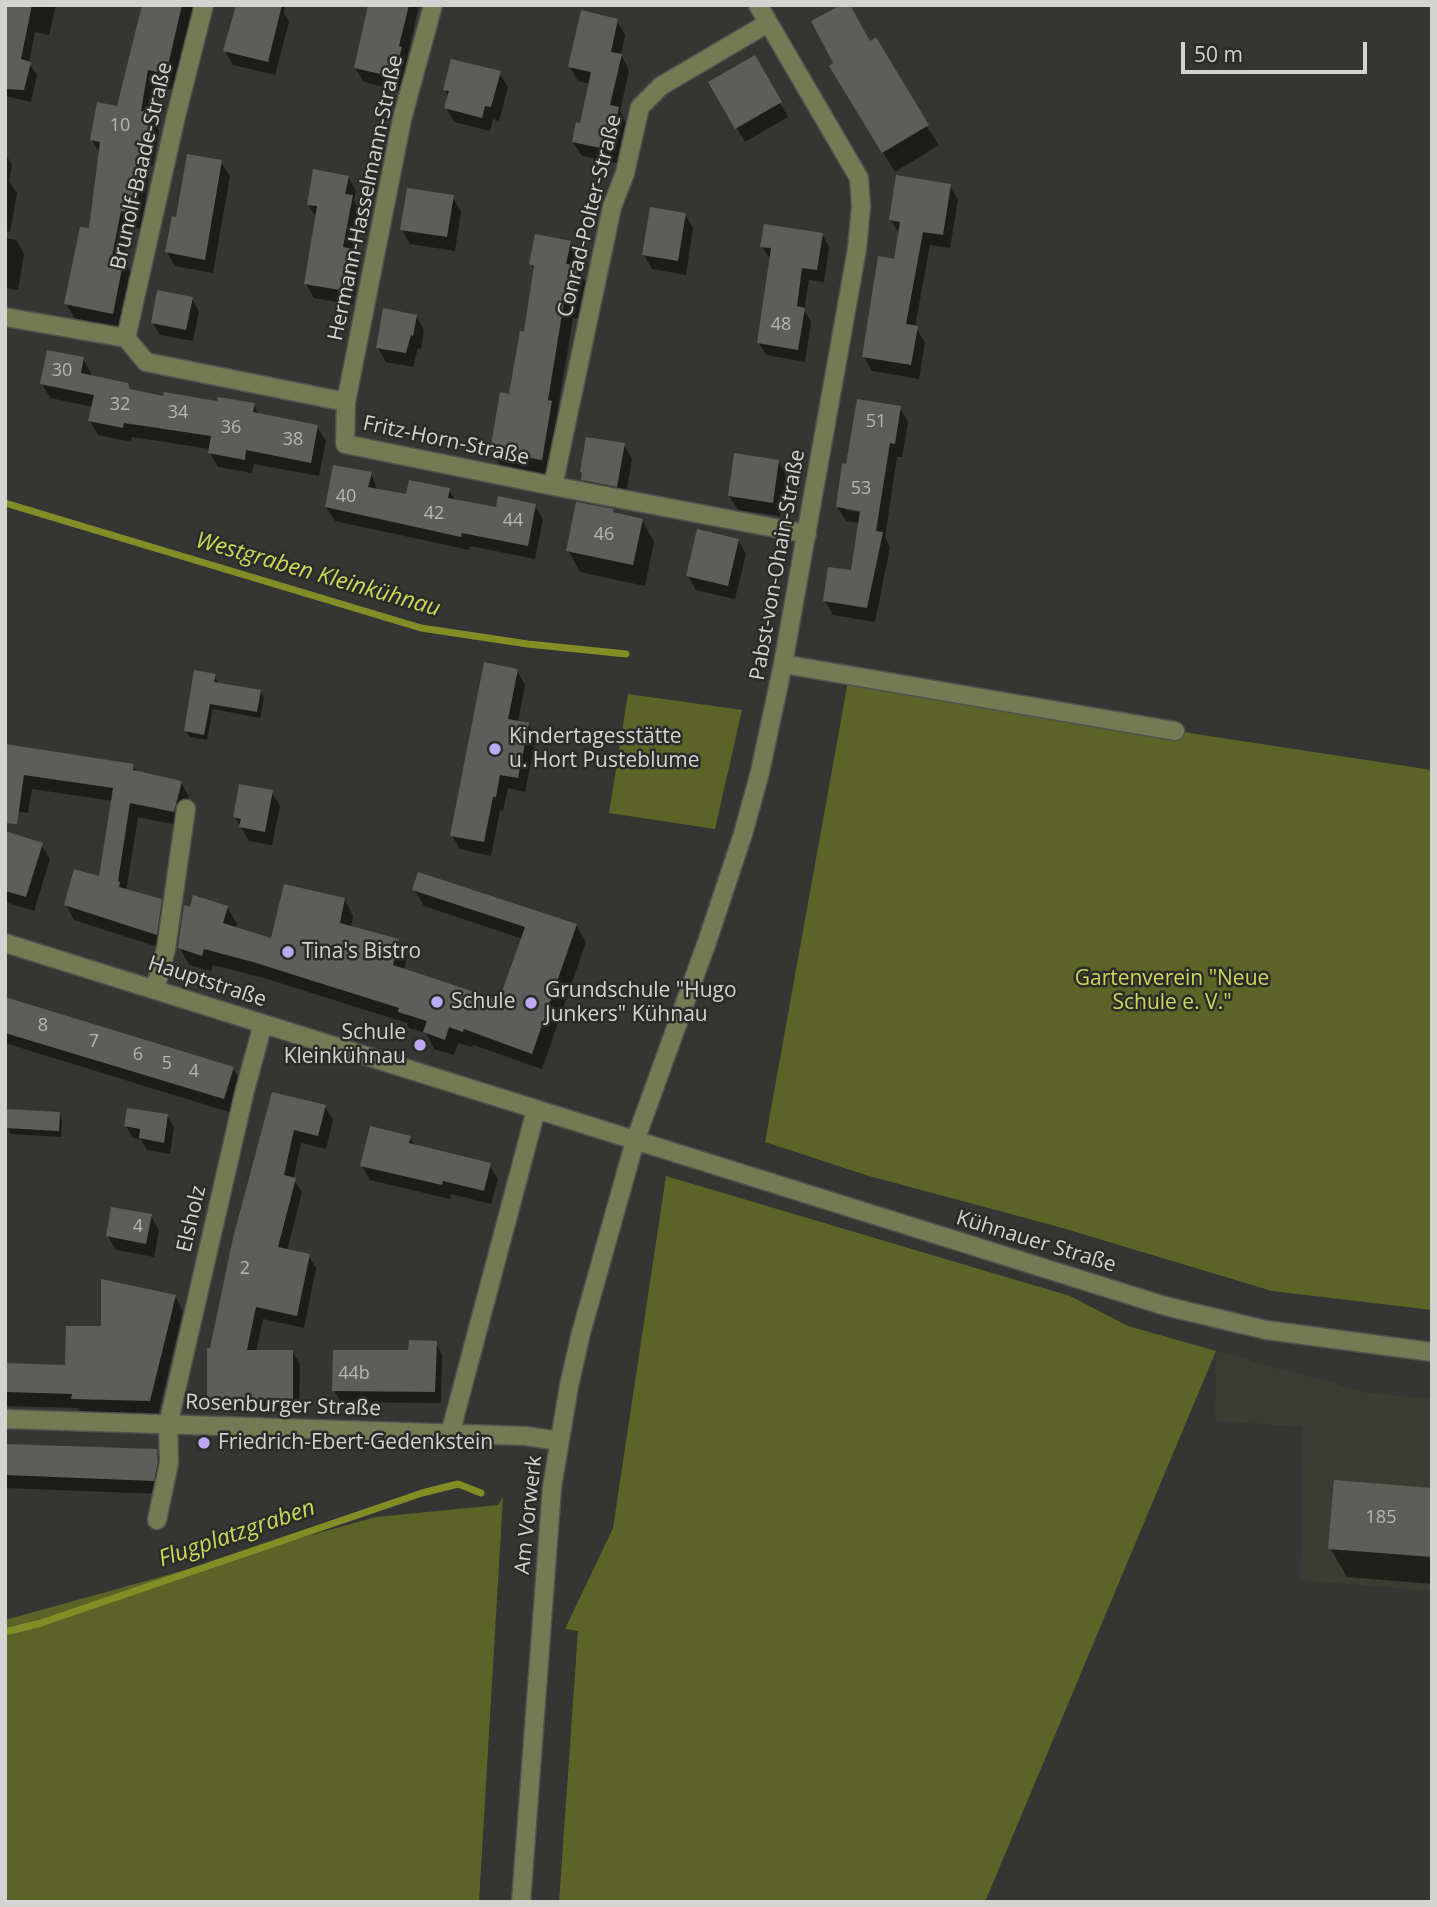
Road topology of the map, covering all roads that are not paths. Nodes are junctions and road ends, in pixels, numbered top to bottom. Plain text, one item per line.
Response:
1 (204, 5) edge
2 (433, 5) edge
3 (758, 5) edge
4 (768, 23) junction
5 (5, 317) edge
6 (126, 338) junction
7 (346, 402) junction
8 (553, 486) junction
9 (807, 534) junction
10 (783, 664) junction
11 (1175, 731) dead end
12 (186, 809) dead end
13 (5, 943) edge
14 (155, 989) junction
15 (263, 1024) junction
16 (536, 1110) junction
17 (635, 1141) junction
18 (1432, 1352) edge
19 (5, 1419) edge
20 (168, 1425) junction
21 (450, 1434) junction
22 (559, 1441) junction
23 (157, 1520) dead end
24 (521, 1902) edge

1 - 6 street, Brunolf-Baade-Straße
2 - 7 street, Hermann-Hasselmann-Straße
3 - 4 street, Pabst-von-Ohain-Straße
4 - 8 street, Conrad-Polter-Straße
4 - 9 street, Pabst-von-Ohain-Straße
5 - 6 street
6 - 7 street, Fritz-Horn-Straße
7 - 8 street, Fritz-Horn-Straße
8 - 9 street, Fritz-Horn-Straße
9 - 10 street, Pabst-von-Ohain-Straße
10 - 11 street
10 - 17 street, Pabst-von-Ohain-Straße
12 - 14 street
13 - 14 street, Hauptstraße
14 - 15 street, Hauptstraße
15 - 16 street, Hauptstraße
15 - 20 street, Elsholz
16 - 17 street, Hauptstraße
16 - 21 street
17 - 18 street, Kühnauer Straße
17 - 22 street, Am Vorwerk
19 - 20 street, Rosenburger Straße
20 - 21 street, Rosenburger Straße
20 - 23 street, Elsholz
21 - 22 street, Rosenburger Straße
22 - 24 street, Am Vorwerk

